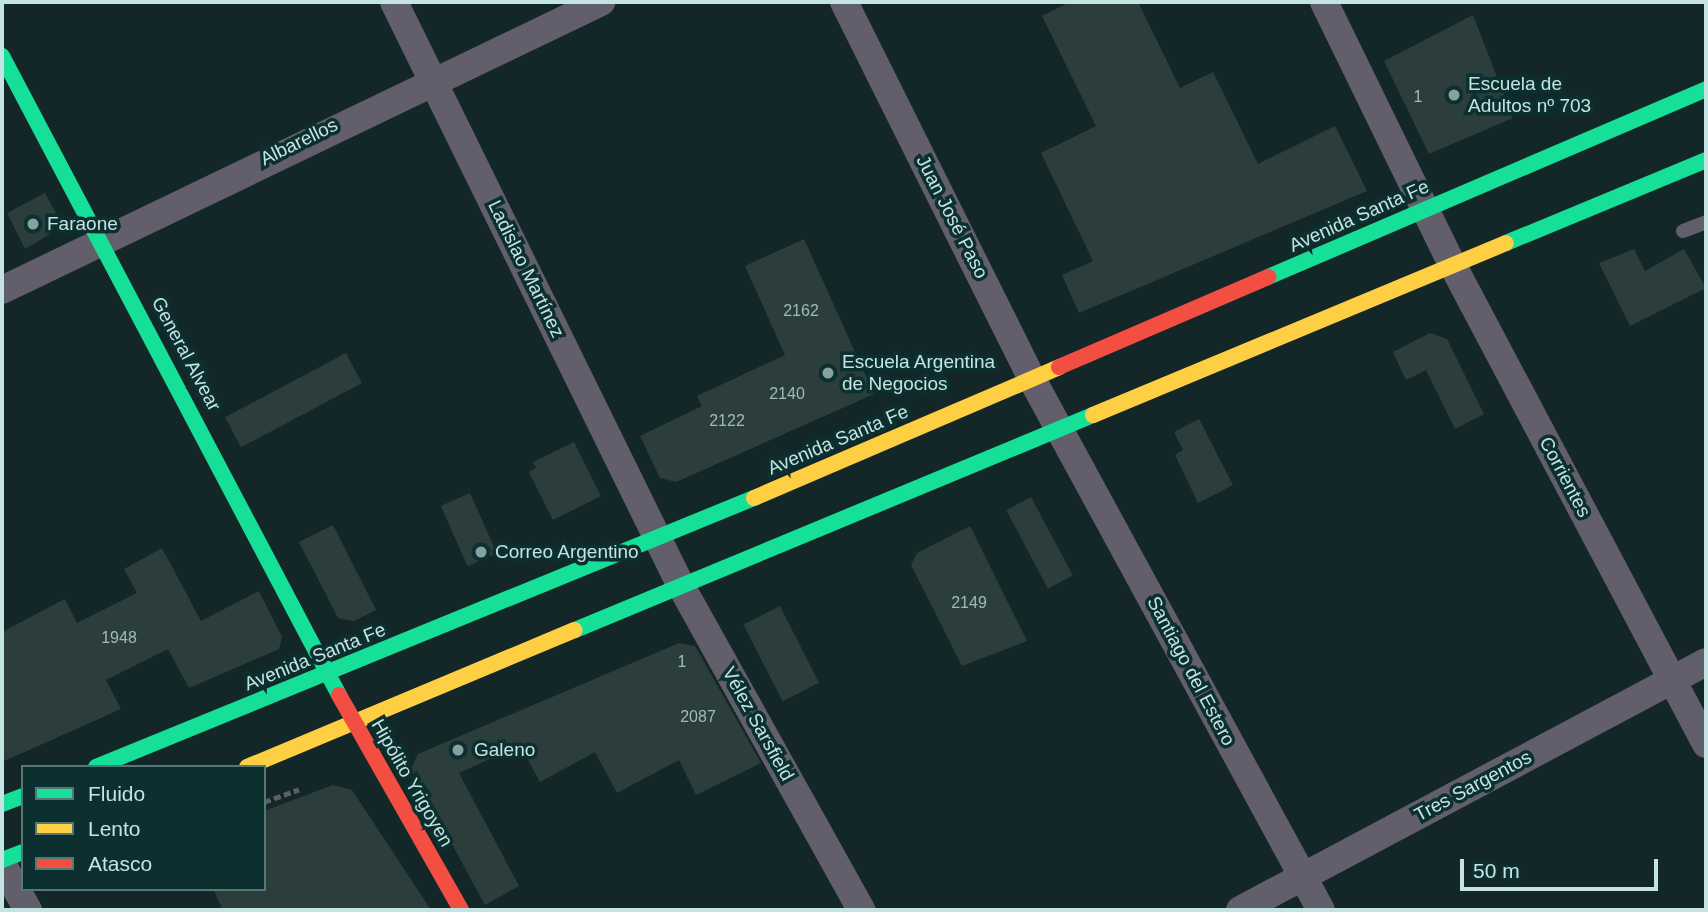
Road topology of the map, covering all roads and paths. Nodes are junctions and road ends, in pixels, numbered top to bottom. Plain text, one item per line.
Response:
1 (394, 2) edge
2 (601, 2) edge
3 (844, 2) edge
4 (1324, 2) edge
5 (2, 56) edge
6 (433, 78) junction
7 (1706, 89) edge
8 (1706, 160) edge
9 (1426, 210) junction
10 (1706, 222) edge
11 (1683, 232) dead end
12 (101, 237) junction
13 (1452, 264) junction
14 (2, 290) edge
15 (1033, 381) junction
16 (1061, 432) junction
17 (656, 537) junction
18 (681, 586) junction
19 (1706, 662) edge
20 (330, 674) junction
21 (1672, 680) junction
22 (355, 726) junction
23 (1706, 744) edge
24 (101, 765) edge
25 (252, 765) edge
26 (299, 789) dead end
27 (21, 797) edge
28 (266, 801) edge
29 (2, 804) edge
30 (21, 853) edge
31 (2, 862) edge
32 (1303, 877) junction
33 (28, 910) edge
34 (461, 910) edge
35 (861, 910) edge
36 (1240, 910) edge
37 (1321, 910) edge

1 - 6 street, Ladislao Martínez
2 - 6 street, Albarellos
3 - 15 street, Juan José Paso
4 - 9 street, Corrientes
5 - 12 main road, General Alvear
6 - 12 street, Albarellos
6 - 17 street, Ladislao Martínez
7 - 9 main road, Avenida Santa Fe
8 - 13 main road
9 - 13 street, Corrientes
9 - 15 main road, Avenida Santa Fe
10 - 11 lane
12 - 14 street, Albarellos
12 - 20 main road, General Alvear
13 - 16 main road
13 - 21 street, Corrientes
15 - 16 street, Juan José Paso
15 - 17 main road, Avenida Santa Fe
16 - 18 main road
16 - 32 street, Santiago del Estero
17 - 18 street, Vélez Sarsfield
17 - 20 main road, Avenida Santa Fe
18 - 22 main road
18 - 35 street, Vélez Sarsfield
19 - 21 street, Tres Sargentos
20 - 22 main road, Hipólito Yrigoyen
20 - 24 main road, Avenida Santa Fe
21 - 23 street, Corrientes
21 - 32 street, Tres Sargentos
22 - 25 main road
22 - 34 main road, Hipólito Yrigoyen
26 - 28 path
27 - 29 main road
30 - 31 main road
31 - 33 street
32 - 36 street, Tres Sargentos
32 - 37 street, Santiago del Estero

